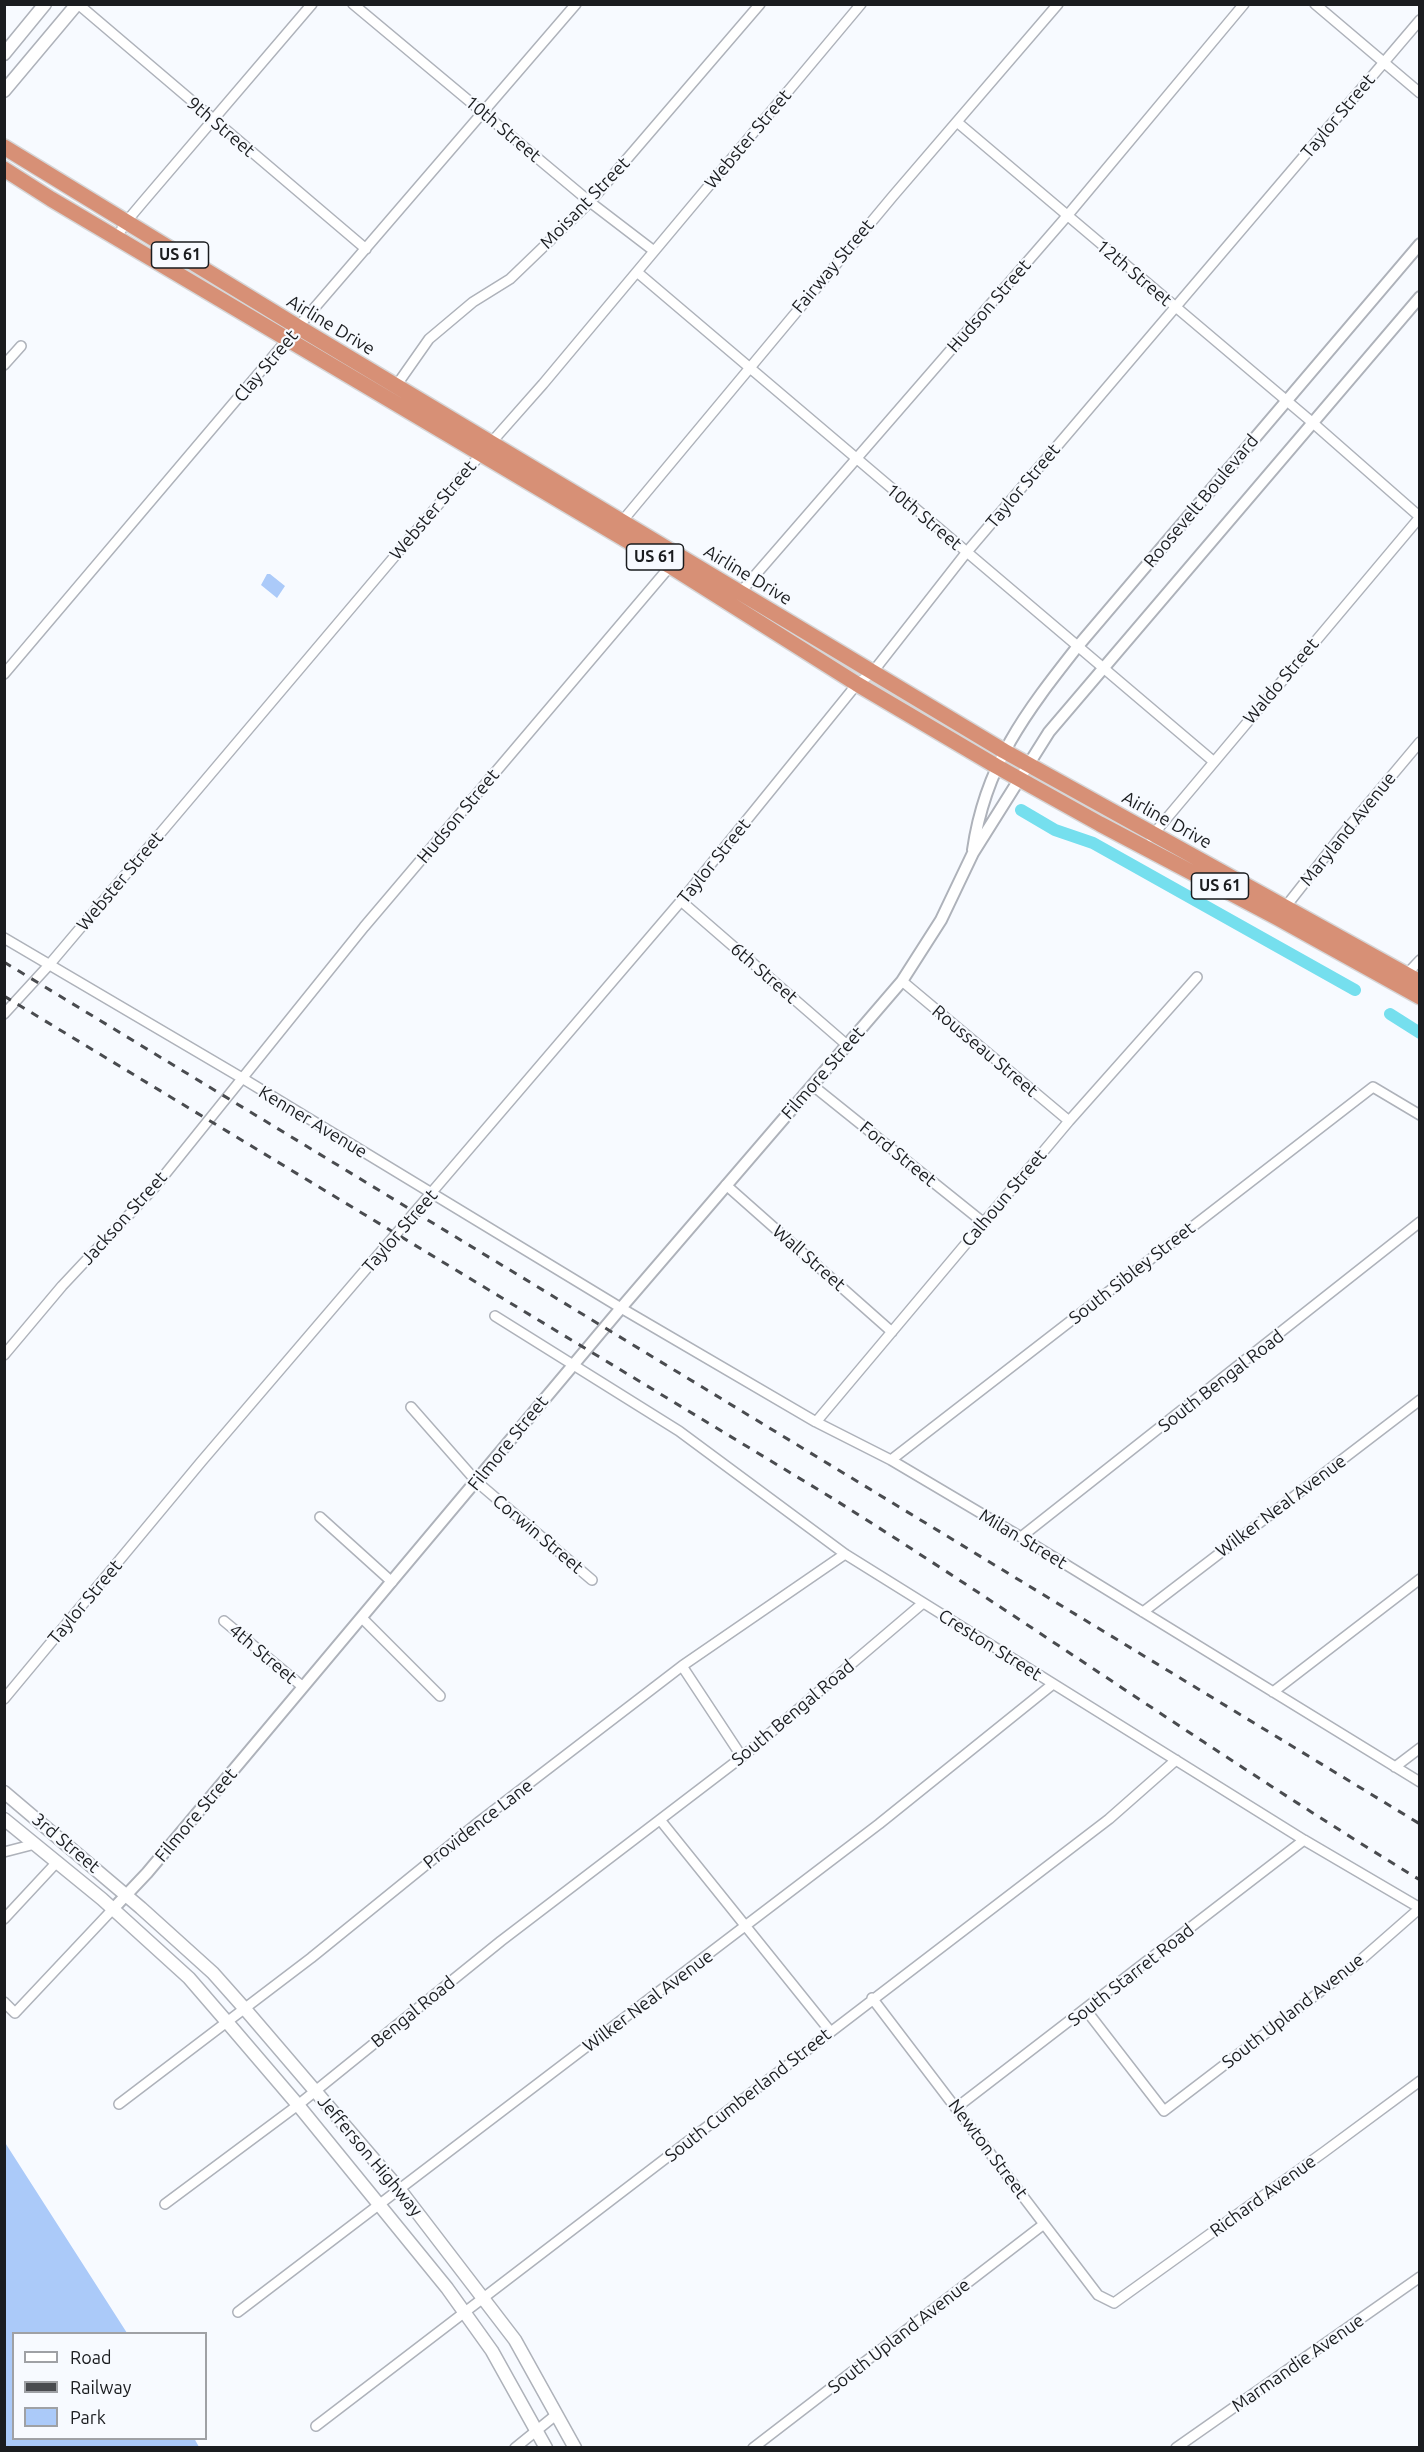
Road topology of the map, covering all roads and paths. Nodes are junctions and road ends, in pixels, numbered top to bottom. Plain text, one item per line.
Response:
1 (45, 4) edge
2 (77, 4) edge
3 (312, 4) edge
4 (353, 4) edge
5 (576, 4) edge
6 (760, 4) edge
7 (861, 4) edge
8 (1058, 4) edge
9 (1244, 4) edge
10 (1315, 4) edge
11 (1419, 20) edge
12 (4, 54) edge
13 (1383, 62) junction
14 (4, 91) edge
15 (1419, 93) edge
16 (483, 113) junction
17 (212, 120) junction
18 (957, 122) junction
19 (4, 134) edge
20 (4, 147) edge
21 (4, 169) edge
22 (62, 182) junction
23 (590, 202) junction
24 (1067, 216) junction
25 (126, 222) junction
26 (117, 237) junction
27 (1419, 244) edge
28 (366, 249) junction
29 (654, 251) junction
30 (637, 272) junction
31 (1419, 297) edge
32 (1174, 307) junction
33 (293, 333) junction
34 (21, 346) dead end
35 (4, 366) edge
36 (748, 368) junction
37 (396, 386) junction
38 (1286, 400) junction
39 (1313, 423) junction
40 (486, 448) junction
41 (857, 461) junction
42 (1419, 517) edge
43 (617, 527) junction
44 (966, 553) junction
45 (674, 561) junction
46 (736, 599) junction
47 (1078, 646) junction
48 (1104, 669) junction
49 (872, 673) junction
50 (4, 674) edge
51 (857, 684) junction
52 (1419, 742) edge
53 (1004, 751) junction
54 (1213, 761) junction
55 (1028, 764) junction
56 (996, 766) junction
57 (1018, 779) junction
58 (1148, 840) junction
59 (973, 853) junction
60 (681, 901) junction
61 (1281, 912) junction
62 (4, 938) edge
63 (1419, 960) edge
64 (49, 965) junction
65 (1197, 977) dead end
66 (902, 981) junction
67 (1408, 981) edge
68 (1419, 998) edge
69 (4, 1014) edge
70 (847, 1045) junction
71 (242, 1078) junction
72 (812, 1085) junction
73 (1419, 1115) edge
74 (1069, 1121) junction
75 (726, 1185) junction
76 (432, 1194) junction
77 (1419, 1222) edge
78 (984, 1223) junction
79 (621, 1308) junction
80 (495, 1316) dead end
81 (892, 1332) junction
82 (4, 1355) edge
83 (573, 1365) junction
84 (1419, 1400) edge
85 (411, 1407) dead end
86 (816, 1422) junction
87 (891, 1460) junction
88 (477, 1482) junction
89 (320, 1517) dead end
90 (1021, 1537) junction
91 (845, 1554) junction
92 (1419, 1579) edge
93 (592, 1580) dead end
94 (392, 1582) junction
95 (923, 1603) junction
96 (1143, 1612) junction
97 (362, 1618) junction
98 (224, 1621) dead end
99 (682, 1666) junction
100 (1053, 1684) junction
101 (303, 1688) junction
102 (1273, 1692) junction
103 (440, 1696) dead end
104 (4, 1699) edge
105 (1419, 1748) edge
106 (742, 1757) junction
107 (1176, 1760) junction
108 (1395, 1767) junction
109 (1419, 1782) edge
110 (4, 1792) edge
111 (4, 1819) edge
112 (661, 1821) junction
113 (1304, 1840) junction
114 (35, 1844) junction
115 (4, 1852) edge
116 (57, 1862) junction
117 (127, 1894) junction
118 (1419, 1908) edge
119 (112, 1910) junction
120 (4, 1919) edge
121 (745, 1926) junction
122 (872, 1998) junction
123 (4, 2002) edge
124 (245, 2009) junction
125 (1086, 2010) junction
126 (227, 2022) junction
127 (830, 2031) junction
128 (1419, 2080) edge
129 (315, 2090) junction
130 (119, 2104) dead end
131 (298, 2105) junction
132 (956, 2108) junction
133 (400, 2190) junction
134 (165, 2204) dead end
135 (380, 2205) junction
136 (1044, 2224) junction
137 (1419, 2277) edge
138 (1105, 2298) joint
139 (483, 2299) junction
140 (238, 2312) dead end
141 (465, 2313) junction
142 (557, 2414) junction
143 (316, 2426) dead end
144 (537, 2431) junction
145 (515, 2448) edge
146 (546, 2448) edge
147 (575, 2448) edge
148 (753, 2448) edge
149 (1176, 2448) edge

1 - 12 main road
2 - 14 main road
2 - 17 street, 9th Street
3 - 17 street
4 - 16 street, 10th Street
5 - 16 street, Clay Street
6 - 23 street, Moisant Street
7 - 29 street, Webster Street
8 - 18 street, Fairway Street
9 - 24 street, Hudson Street
10 - 13 street
11 - 13 street, Taylor Street
13 - 15 street
13 - 32 street, Taylor Street
16 - 23 street, 10th Street
16 - 28 street, Clay Street
17 - 25 street
17 - 28 street, 9th Street
18 - 24 street, 12th Street
18 - 36 street, Fairway Street
19 - 22 highway
20 - 22 highway, Airline Drive / US 61
21 - 26 highway, Airline Drive / US 61
22 - 25 highway, Airline Drive / US 61
23 - 29 street, 10th Street
23 - 37 street, Moisant Street
24 - 32 street, 12th Street
24 - 41 street, Hudson Street
25 - 26 street
25 - 33 highway, Airline Drive / US 61
26 - 33 highway, Airline Drive / US 61
27 - 38 street, Roosevelt Boulevard
28 - 33 street, Clay Street
29 - 30 street, Webster Street
30 - 36 street, 10th Street
30 - 40 street, Webster Street
31 - 39 street, Roosevelt Boulevard
32 - 38 street, 12th Street
32 - 44 street, Taylor Street
33 - 37 highway, Airline Drive / US 61
33 - 40 highway, Airline Drive / US 61
33 - 50 street, Clay Street
34 - 35 street
36 - 41 street, 10th Street
36 - 43 street, Fairway Street
37 - 40 highway, Airline Drive / US 61
38 - 39 street, 12th Street
38 - 47 street, Roosevelt Boulevard
39 - 42 street, 12th Street
39 - 48 street, Roosevelt Boulevard
40 - 43 highway, Airline Drive / US 61
40 - 64 street, Webster Street
41 - 44 street, 10th Street
41 - 46 street, Hudson Street
42 - 54 street, Waldo Street
43 - 45 highway, Airline Drive / US 61
44 - 47 street, 10th Street
44 - 49 street, Taylor Street
45 - 46 highway, Airline Drive / US 61
45 - 71 street, Hudson Street
46 - 49 highway, Airline Drive / US 61
46 - 51 highway, Airline Drive / US 61
47 - 48 street, 10th Street
47 - 53 street, Roosevelt Boulevard
48 - 54 street, 10th Street
48 - 55 street, Roosevelt Boulevard
49 - 51 street, Taylor Street
49 - 53 highway, Airline Drive / US 61
51 - 56 highway, Airline Drive / US 61
51 - 60 street, Taylor Street
52 - 61 street, Maryland Avenue
53 - 55 highway, Airline Drive / US 61
53 - 56 street, Roosevelt Boulevard
54 - 58 street, Waldo Street
55 - 57 street, Roosevelt Boulevard
55 - 58 highway, Airline Drive / US 61
56 - 57 highway, Airline Drive / US 61
56 - 59 street, Filmore Street
57 - 58 highway, Airline Drive / US 61
57 - 59 street, Filmore Street
58 - 61 highway, Airline Drive / US 61
59 - 66 street, Filmore Street
60 - 70 street, 6th Street
60 - 76 street, Taylor Street
61 - 67 highway, Airline Drive / US 61
62 - 64 street, Kenner Avenue
63 - 67 street
64 - 69 street, Webster Street
64 - 71 street, Kenner Avenue
65 - 74 street, Calhoun Street
66 - 70 street, Filmore Street
66 - 74 street, Rousseau Street
67 - 68 highway, Airline Drive / US 61
70 - 72 street, Filmore Street
71 - 76 street, Kenner Avenue
71 - 82 street, Jackson Street
72 - 75 street, Filmore Street
72 - 78 street, Ford Street
73 - 87 street, South Sibley Street
74 - 78 street, Calhoun Street
75 - 79 street, Filmore Street
75 - 81 street, Wall Street
76 - 79 street, Kenner Avenue
76 - 104 street, Taylor Street
77 - 90 street, South Bengal Road
78 - 81 street, Calhoun Street
79 - 83 street, Filmore Street
79 - 86 street, Milan Street
80 - 83 street, Creston Street
81 - 86 street, Calhoun Street
83 - 88 street, Filmore Street
83 - 91 street, Creston Street
84 - 96 street, Wilker Neal Avenue
85 - 88 street, Corwin Street
86 - 87 street, Milan Street
87 - 90 street, Milan Street
88 - 93 street, Corwin Street
88 - 94 street, Filmore Street
89 - 94 street
90 - 96 street, Milan Street
91 - 95 street, Creston Street
91 - 99 street, Providence Lane
92 - 102 street
94 - 97 street, Filmore Street
95 - 100 street, Creston Street
95 - 106 street, South Bengal Road
96 - 102 street, Milan Street
97 - 101 street, Filmore Street
97 - 103 street
98 - 101 street, 4th Street
99 - 106 street
99 - 124 street, Providence Lane
100 - 107 street, Creston Street
100 - 121 street, Wilker Neal Avenue
101 - 117 street, Filmore Street
102 - 108 street, Milan Street
105 - 108 street
106 - 112 street, South Bengal Road
107 - 113 street, Creston Street
107 - 122 street, South Cumberland Street
108 - 109 street, Milan Street
110 - 117 main road, 3rd Street
111 - 114 main road, 3rd Street
112 - 121 street
112 - 129 street, Bengal Road
113 - 118 street, Creston Street
113 - 125 street, South Starret Road
114 - 115 street
114 - 116 main road, 3rd Street
116 - 119 main road, 3rd Street
116 - 120 street
117 - 119 street, Filmore Street
117 - 124 main road, Jefferson Highway
118 - 125 street, South Upland Avenue
119 - 123 street, Filmore Street
119 - 126 main road, Jefferson Highway
121 - 127 street
121 - 133 street, Wilker Neal Avenue
122 - 127 street, South Cumberland Street
122 - 132 street, Newton Street
124 - 126 street, Providence Lane
124 - 129 main road, Jefferson Highway
125 - 132 street, South Starret Road
126 - 130 street, Providence Lane
126 - 131 main road, Jefferson Highway
127 - 139 street, South Cumberland Street
128 - 138 street, Richard Avenue
129 - 131 street, Bengal Road
129 - 133 main road, Jefferson Highway
131 - 134 street, Bengal Road
131 - 135 main road, Jefferson Highway
132 - 136 street, Newton Street
133 - 135 street, Wilker Neal Avenue
133 - 139 main road, Jefferson Highway
135 - 140 street, Wilker Neal Avenue
135 - 141 main road, Jefferson Highway
136 - 138 street, Newton Street
136 - 148 street, South Upland Avenue
137 - 149 street, Marmandie Avenue
139 - 141 street, South Cumberland Street
139 - 142 main road, Jefferson Highway
141 - 143 street, South Cumberland Street
141 - 144 main road, Jefferson Highway
142 - 144 street
142 - 147 main road, Jefferson Highway
144 - 145 street
144 - 146 main road, Jefferson Highway

